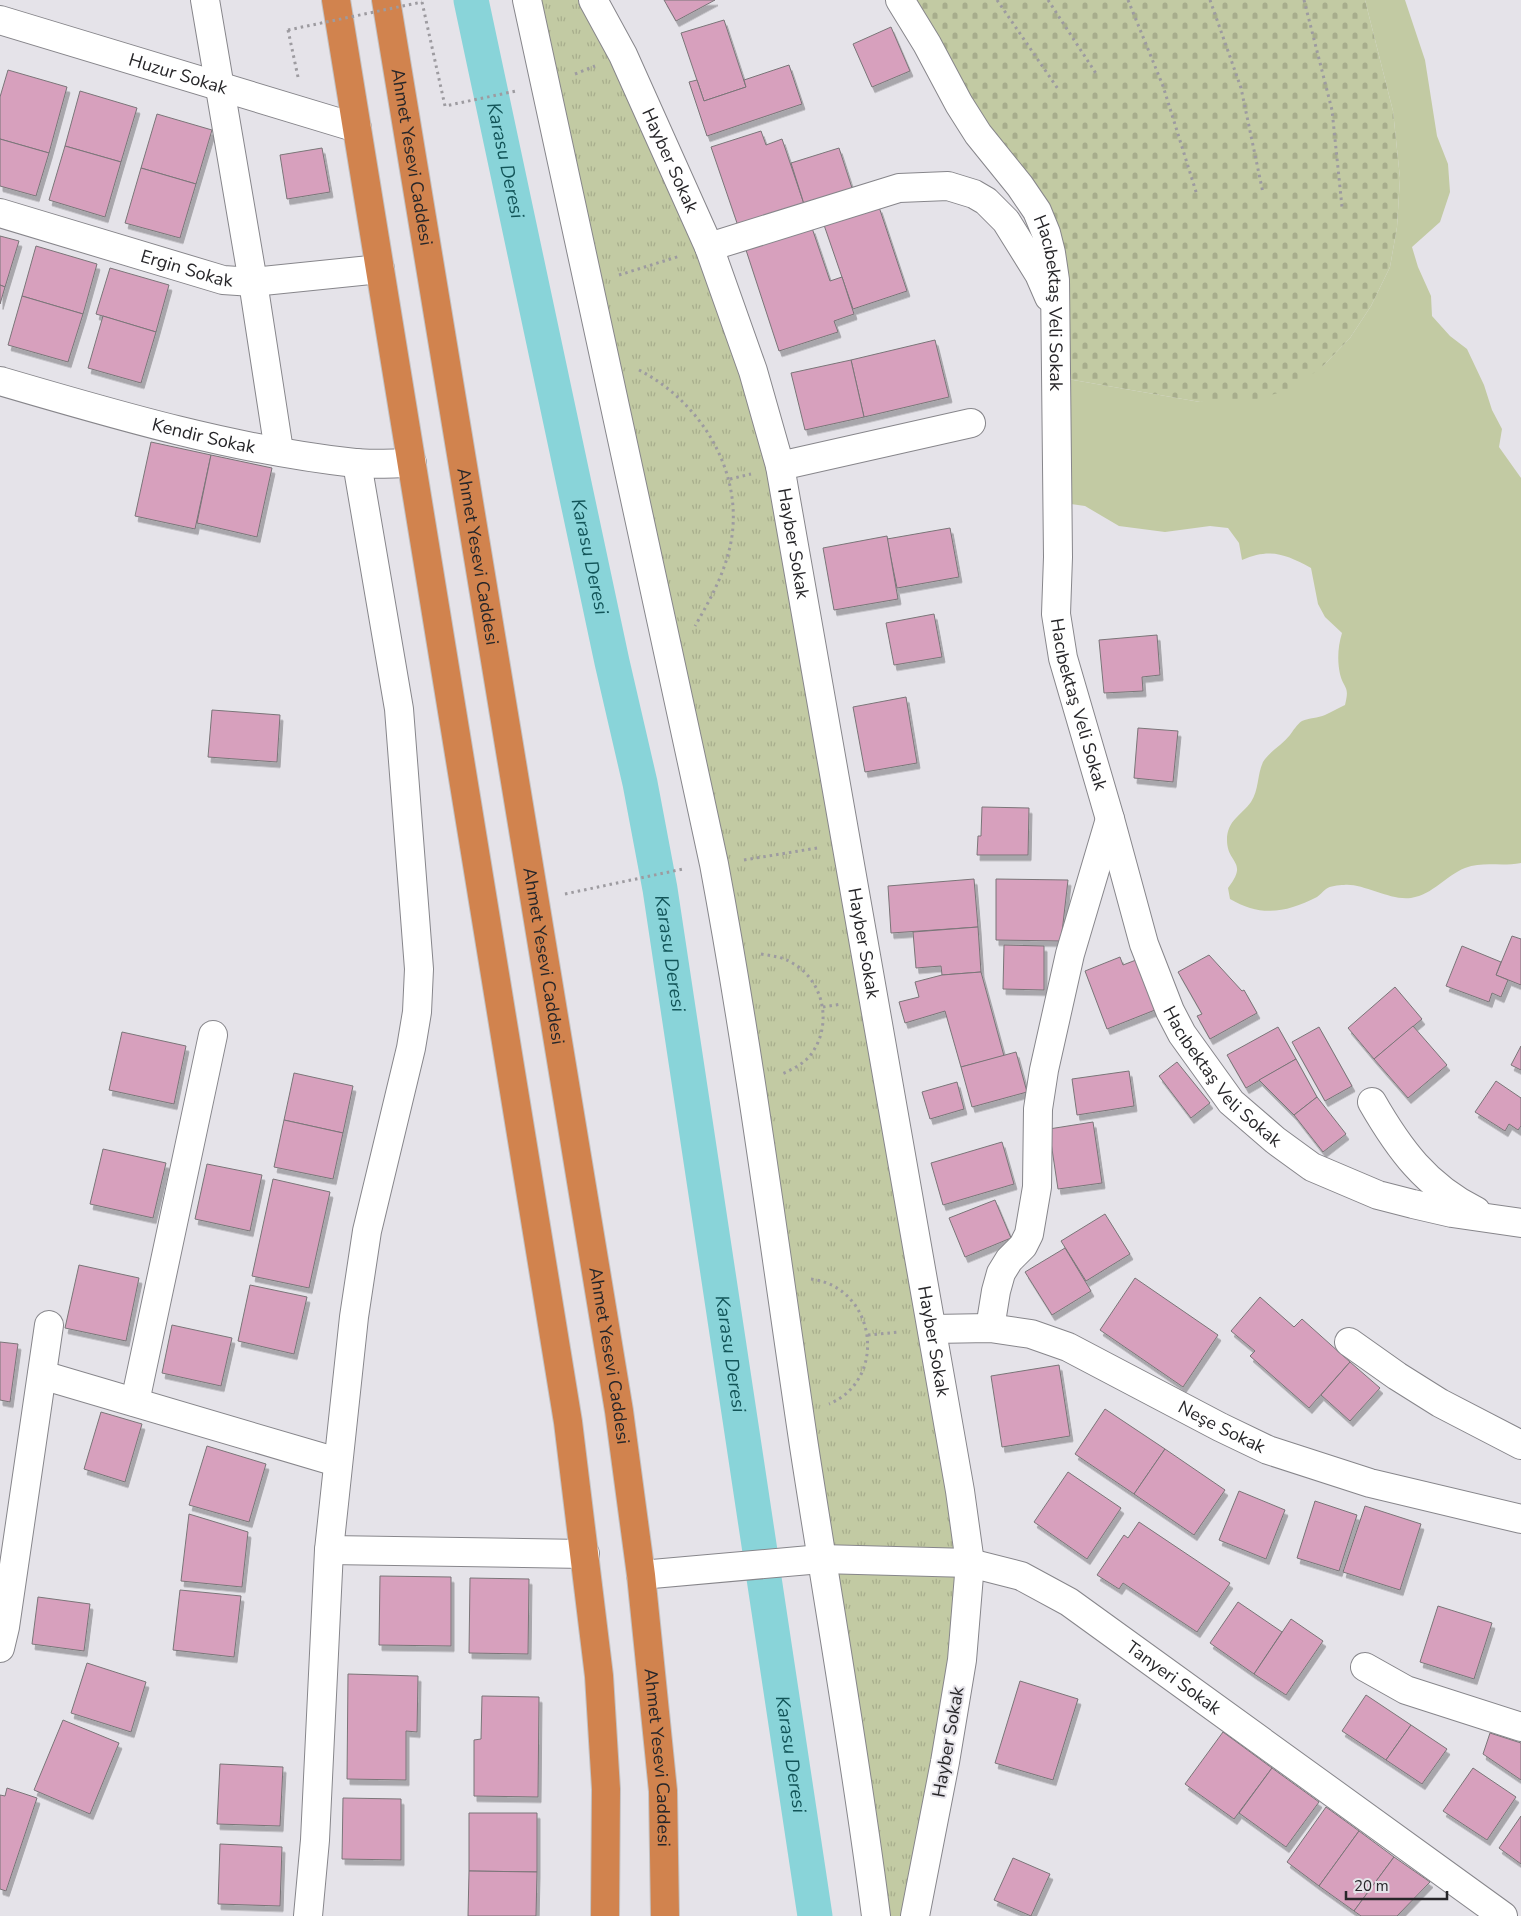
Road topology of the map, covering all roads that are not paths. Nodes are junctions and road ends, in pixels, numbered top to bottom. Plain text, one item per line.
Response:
1 (206, 0) edge
2 (336, 0) edge
3 (386, 0) edge
4 (527, 0) edge
5 (593, 0) edge
6 (900, 0) edge
7 (0, 20) edge
8 (220, 86) junction
9 (357, 128) junction
10 (0, 213) edge
11 (709, 247) junction
12 (380, 269) junction
13 (252, 282) junction
14 (1055, 310) junction
15 (0, 381) edge
16 (971, 423) dead end
17 (279, 452) junction
18 (412, 462) junction
19 (357, 463) junction
20 (780, 466) junction
21 (1110, 819) junction
22 (213, 1035) dead end
23 (1372, 1102) dead end
24 (1492, 1220) junction
25 (1521, 1223) edge
26 (49, 1325) dead end
27 (990, 1328) junction
28 (932, 1329) junction
29 (1349, 1342) dead end
30 (42, 1375) junction
31 (136, 1402) junction
32 (1521, 1445) edge
33 (337, 1462) junction
34 (1521, 1519) edge
35 (10, 1521) edge
36 (330, 1550) junction
37 (585, 1554) junction
38 (811, 1560) junction
39 (970, 1563) junction
40 (641, 1575) junction
41 (0, 1648) edge
42 (1365, 1667) dead end
43 (1521, 1727) edge
44 (308, 1916) edge
45 (605, 1916) edge
46 (665, 1916) edge
47 (876, 1916) edge
48 (915, 1916) edge
49 (1503, 1916) edge

1 - 8 street
2 - 9 highway
3 - 40 highway, Ahmet Yesevi Caddesi
4 - 38 street
5 - 11 street, Hayber Sokak
6 - 14 street, Hacıbektaş Veli Sokak
7 - 8 street, Huzur Sokak
8 - 9 street, Huzur Sokak
8 - 13 street
9 - 12 highway
10 - 13 street, Ergin Sokak
11 - 14 street
11 - 20 street, Hayber Sokak
12 - 13 street, Ergin Sokak
12 - 18 highway
13 - 17 street
14 - 21 street, Hacıbektaş Veli Sokak
15 - 17 street, Kendir Sokak
16 - 20 street
17 - 19 street, Kendir Sokak
18 - 19 street, Kendir Sokak
18 - 37 highway
19 - 33 street
20 - 28 street, Hayber Sokak
21 - 24 street, Hacıbektaş Veli Sokak
21 - 27 street
22 - 31 street
23 - 24 street
24 - 25 street, Hacıbektaş Veli Sokak
26 - 30 street
27 - 28 street, Neşe Sokak
27 - 34 street, Neşe Sokak
28 - 39 street, Hayber Sokak
29 - 32 street
30 - 31 street
30 - 35 street
31 - 33 street
33 - 36 street
35 - 41 street
36 - 37 street
36 - 44 street
37 - 45 highway
38 - 39 street, Tanyeri Sokak
38 - 40 street, Tanyeri Sokak
38 - 47 street
39 - 48 street, Hayber Sokak
39 - 49 street, Tanyeri Sokak
40 - 46 highway, Ahmet Yesevi Caddesi
42 - 43 street

